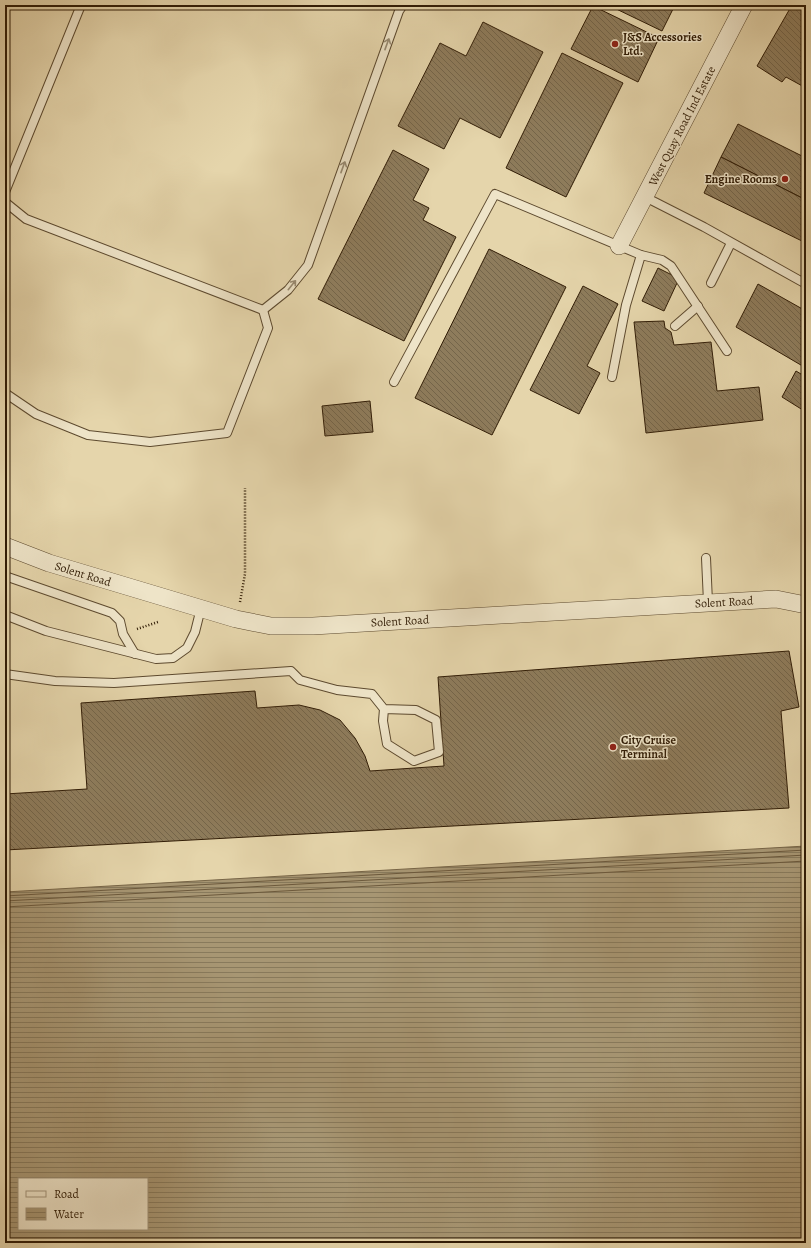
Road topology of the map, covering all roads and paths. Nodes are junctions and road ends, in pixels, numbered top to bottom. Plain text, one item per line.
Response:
1 (81, 5) edge
2 (403, 5) edge
3 (744, 5) edge
4 (5, 192) edge
5 (645, 197) junction
6 (5, 202) edge
7 (731, 243) junction
8 (619, 246) junction
9 (641, 255) junction
10 (710, 283) dead end
11 (806, 284) edge
12 (698, 306) junction
13 (263, 310) junction
14 (675, 326) dead end
15 (727, 351) dead end
16 (612, 377) dead end
17 (394, 382) dead end
18 (5, 393) edge
19 (245, 488) dead end
20 (5, 546) edge
21 (706, 558) dead end
22 (5, 576) edge
23 (708, 602) junction
24 (806, 605) edge
25 (201, 608) junction
26 (5, 615) edge
27 (236, 619) junction
28 (135, 654) junction
29 (5, 674) edge
30 (384, 709) junction

1 - 4 lane
13 -> 2 lane
3 - 5 street, West Quay Road Ind Estate
5 - 7 lane
5 - 8 street, West Quay Road Ind Estate
6 - 13 lane
7 - 10 lane
7 - 11 lane
8 - 9 lane
8 - 17 lane
9 - 12 lane
9 - 16 lane
12 - 14 lane
12 - 15 lane
13 - 18 lane
19 - 27 path
20 - 25 street, Solent Road
21 - 23 lane
22 - 28 lane
23 - 24 street, Solent Road
23 - 27 street, Solent Road
25 - 27 street, Solent Road
25 - 28 lane
26 - 28 lane
29 - 30 lane
30 - 30 lane

